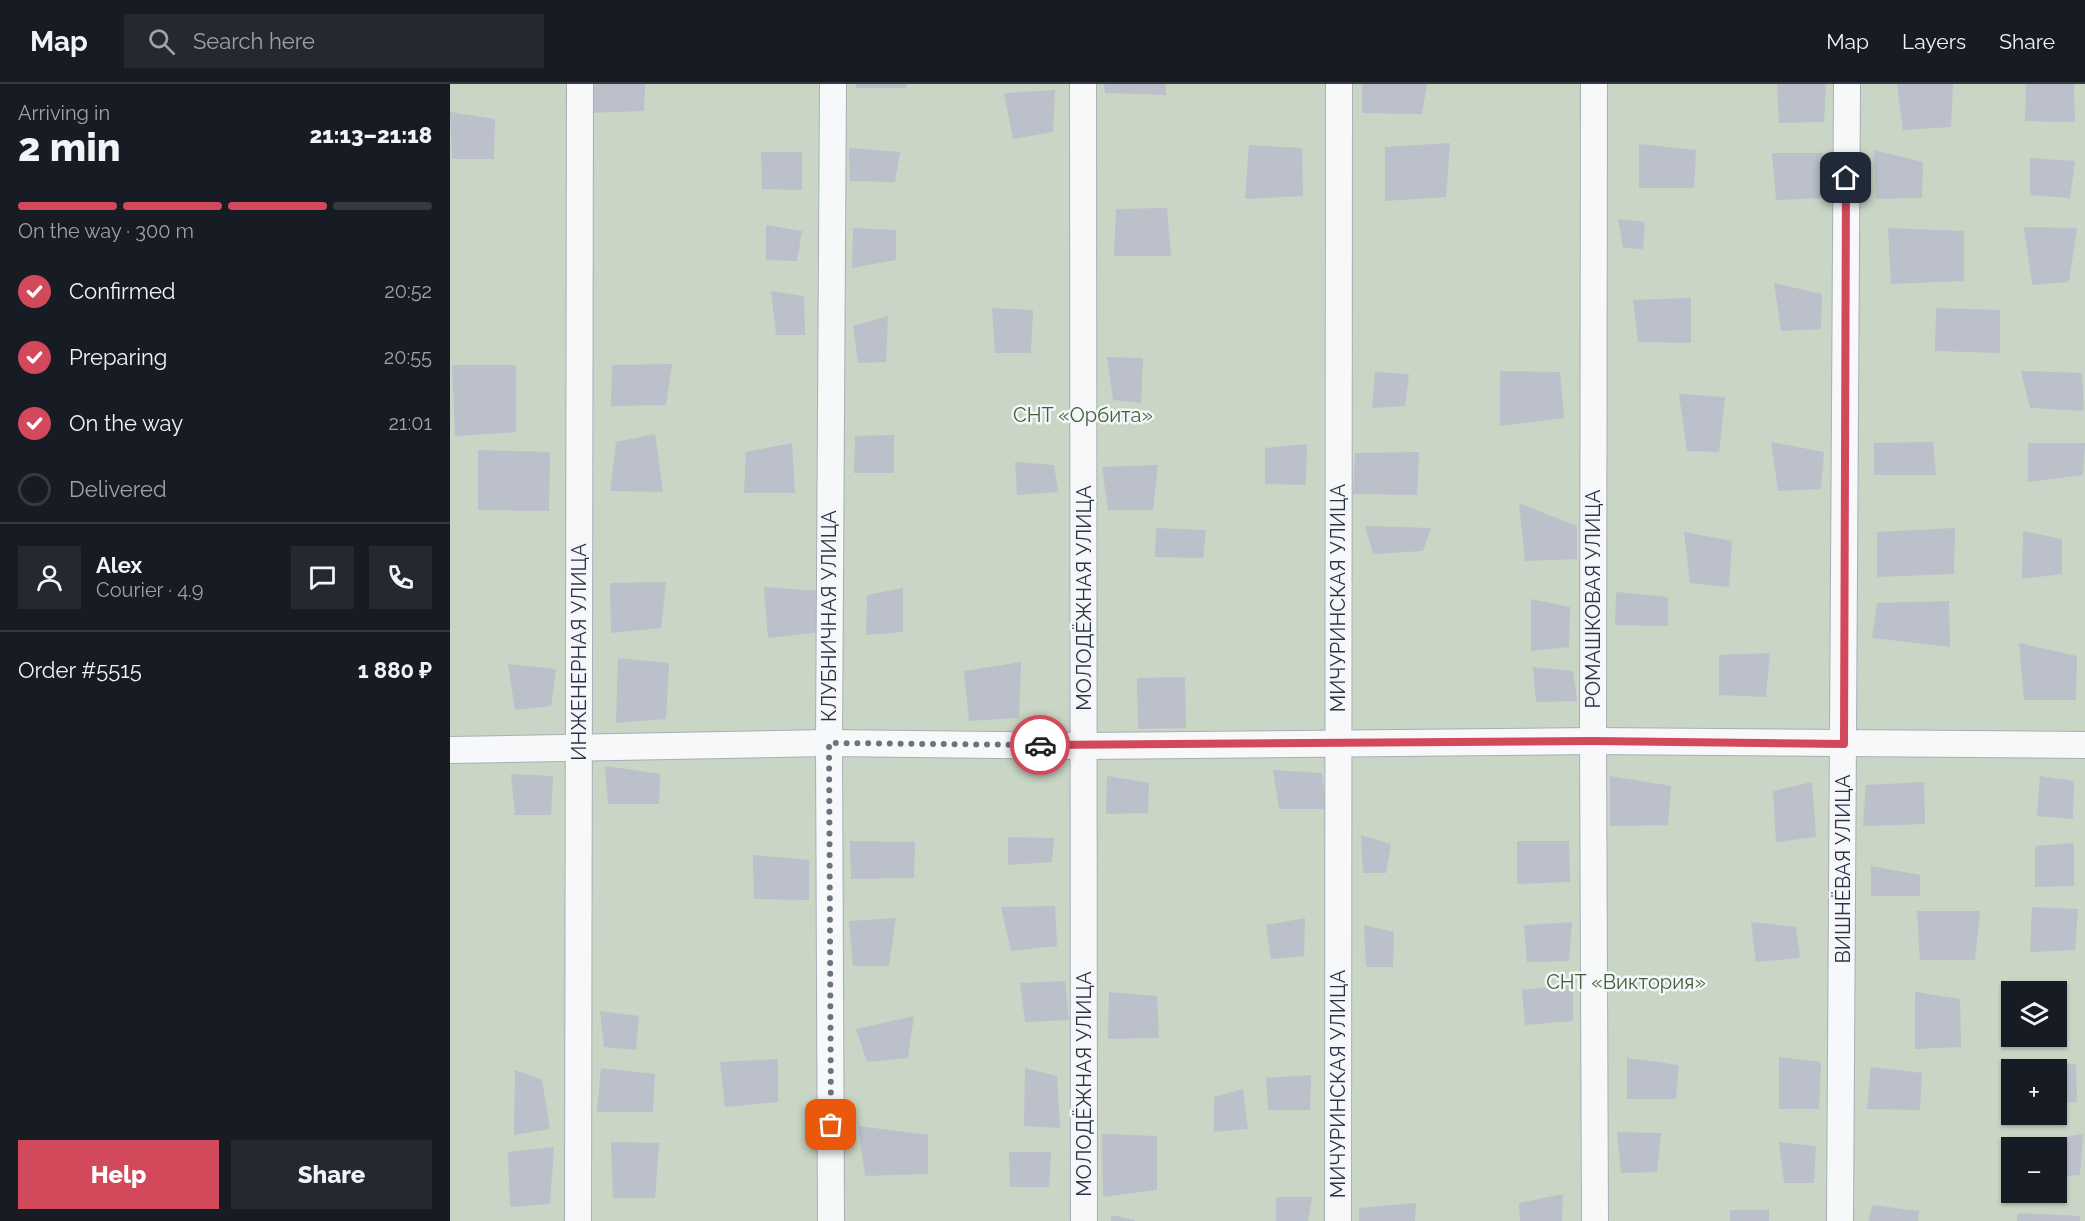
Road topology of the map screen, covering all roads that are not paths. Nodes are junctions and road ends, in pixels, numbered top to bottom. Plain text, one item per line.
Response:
1 (580, 84) edge
2 (833, 84) edge
3 (1083, 84) edge
4 (1339, 84) edge
5 (1594, 84) edge
6 (1847, 84) edge
7 (1593, 741) junction
8 (1338, 742) junction
9 (829, 743) junction
10 (1844, 744) junction
11 (2085, 745) edge
12 (1085, 746) junction
13 (579, 747) junction
14 (450, 750) edge
15 (578, 1221) edge
16 (831, 1221) edge
17 (1084, 1221) edge
18 (1338, 1221) edge
19 (1594, 1221) edge
20 (1840, 1221) edge

1 - 13 street, ИНЖЕНЕРНАЯ УЛИЦА
2 - 9 street, КЛУБНИЧНАЯ УЛИЦА
3 - 12 street, МОЛОДЁЖНАЯ УЛИЦА
4 - 8 street, МИЧУРИНСКАЯ УЛИЦА
5 - 7 street, РОМАШКОВАЯ УЛИЦА
6 - 10 street, ВИШНЁВАЯ УЛИЦА
7 - 8 street
7 - 10 street
7 - 19 street, РОМАШКОВАЯ УЛИЦА
8 - 12 street
8 - 18 street, МИЧУРИНСКАЯ УЛИЦА
9 - 12 street
9 - 13 street
9 - 16 street, КЛУБНИЧНАЯ УЛИЦА
10 - 11 street
10 - 20 street, ВИШНЁВАЯ УЛИЦА
12 - 17 street, МОЛОДЁЖНАЯ УЛИЦА
13 - 14 street
13 - 15 street, ИНЖЕНЕРНАЯ УЛИЦА

